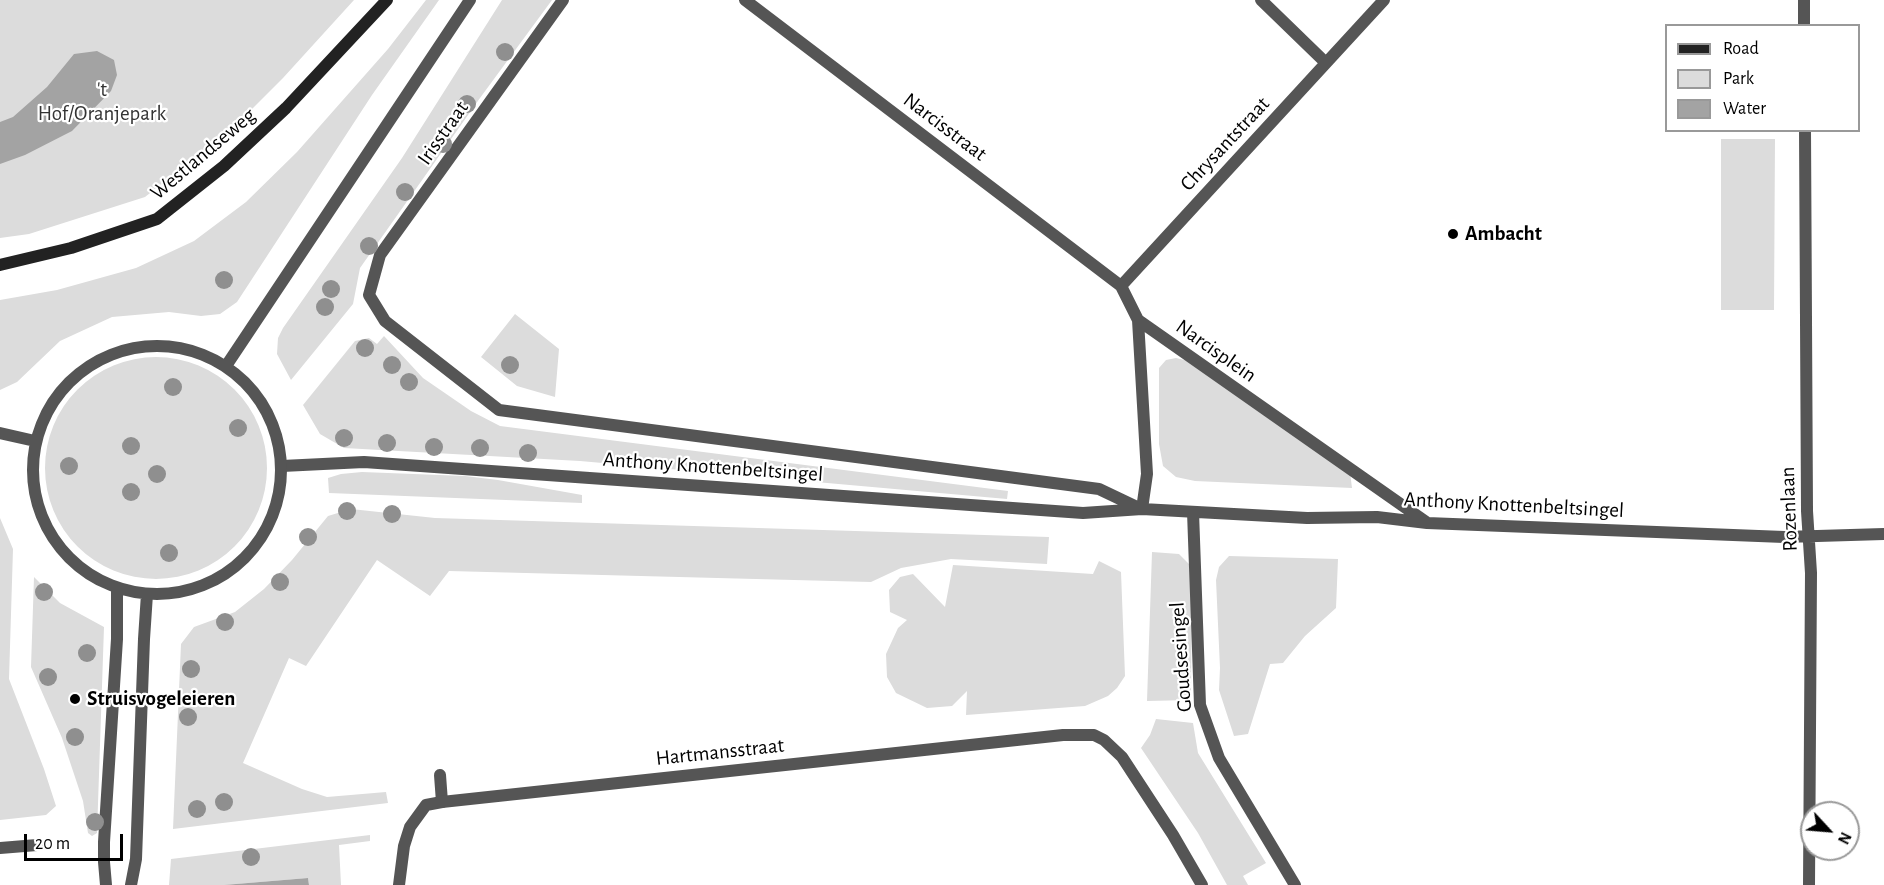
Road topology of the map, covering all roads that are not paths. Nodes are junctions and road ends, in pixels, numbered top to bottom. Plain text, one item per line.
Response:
1 (387, 0) edge
2 (470, 0) edge
3 (563, 0) edge
4 (745, 0) edge
5 (1261, 0) edge
6 (1384, 0) edge
7 (1804, 0) edge
8 (1804, 24) edge
9 (1326, 63) junction
10 (1805, 132) edge
11 (0, 265) edge
12 (1121, 286) junction
13 (369, 295) joint
14 (1138, 320) junction
15 (226, 366) junction
16 (0, 433) edge
17 (35, 441) junction
18 (282, 466) junction
19 (1142, 509) junction
20 (1193, 512) junction
21 (1427, 523) junction
22 (1884, 534) edge
23 (1809, 537) junction
24 (117, 589) junction
25 (147, 594) junction
26 (440, 775) dead end
27 (442, 802) junction
28 (37, 845) dead end
29 (0, 849) edge
30 (106, 885) edge
31 (130, 885) edge
32 (399, 885) edge
33 (1202, 885) edge
34 (1294, 885) edge
35 (1809, 885) edge

1 - 11 main road, Westlandseweg
2 - 15 street
3 - 13 street, Irisstraat
4 - 12 street, Narcisstraat
5 - 9 street
6 - 9 street, Chrysantstraat
7 - 8 street
9 - 12 street, Chrysantstraat
10 - 23 street, Rozenlaan
12 - 14 street
13 - 19 street, Anthony Knottenbeltsingel
14 - 19 street
14 - 21 street, Narcisplein
15 - 17 street
15 - 18 street
16 - 17 street
17 - 24 street
18 - 19 street, Anthony Knottenbeltsingel
18 - 25 street
19 - 20 street, Anthony Knottenbeltsingel
20 - 21 street, Anthony Knottenbeltsingel
20 - 34 street, Goudsesingel
21 - 23 street, Anthony Knottenbeltsingel
22 - 23 street, Anthony Knottenbeltsingel
23 - 35 street, Rozenlaan
24 - 25 street
24 - 30 street
25 - 31 street
26 - 27 street
27 - 32 street, Hartmansstraat
27 - 33 street, Hartmansstraat
28 - 29 street

